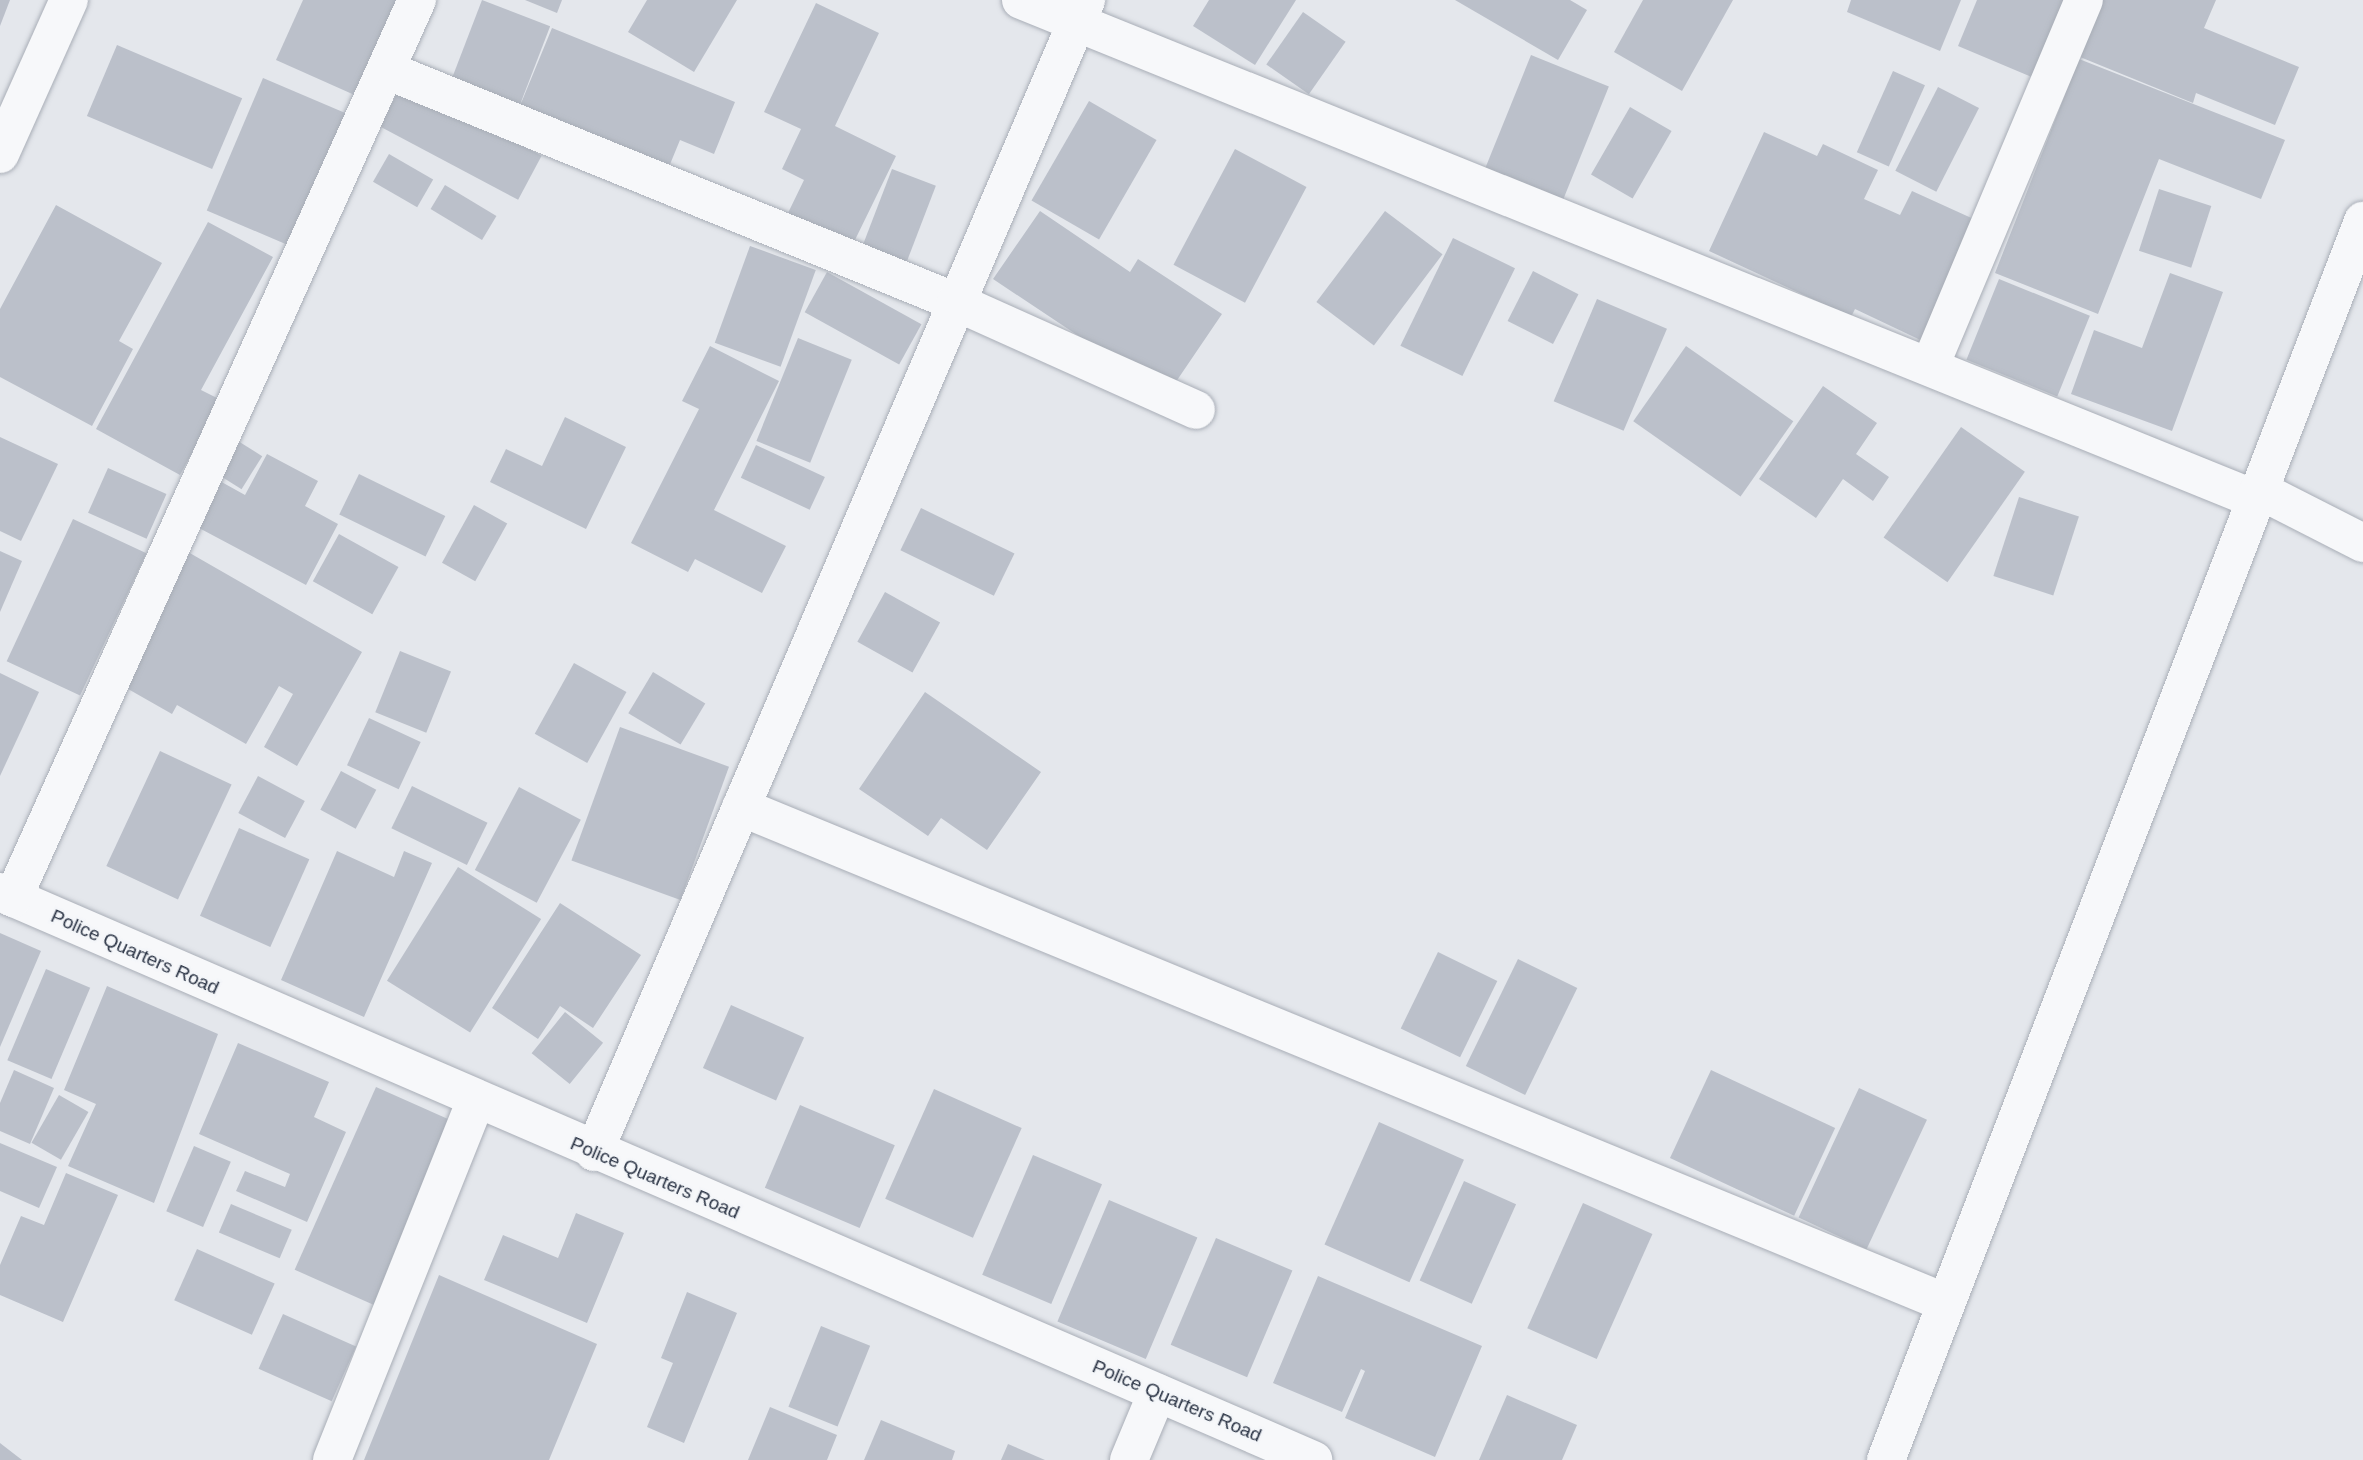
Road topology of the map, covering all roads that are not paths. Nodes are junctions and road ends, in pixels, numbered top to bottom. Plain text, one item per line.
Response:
1 (69, 0) edge
2 (417, 0) edge
3 (1021, 0) edge
4 (2084, 0) edge
5 (1082, 9) edge
6 (386, 70) junction
7 (0, 154) edge
8 (2363, 221) edge
9 (956, 302) junction
10 (1930, 366) junction
11 (1196, 410) dead end
12 (2257, 495) junction
13 (2363, 543) edge
14 (741, 807) junction
15 (6, 895) edge
16 (475, 1102) junction
17 (594, 1152) junction
18 (1946, 1304) junction
19 (1157, 1393) junction
20 (332, 1460) edge
21 (1129, 1460) edge
22 (1313, 1460) edge
23 (1886, 1460) edge

1 - 7 street
2 - 6 street
3 - 5 street
4 - 10 street
5 - 9 street
5 - 10 street
6 - 9 street
6 - 15 street
8 - 12 street
9 - 11 street
9 - 14 street
10 - 12 street
12 - 13 street
12 - 18 street
14 - 17 street
14 - 18 street
15 - 16 street, Police Quarters Road
16 - 17 street, Police Quarters Road
16 - 20 street
17 - 19 street, Police Quarters Road
18 - 23 street
19 - 21 street
19 - 22 street, Police Quarters Road

